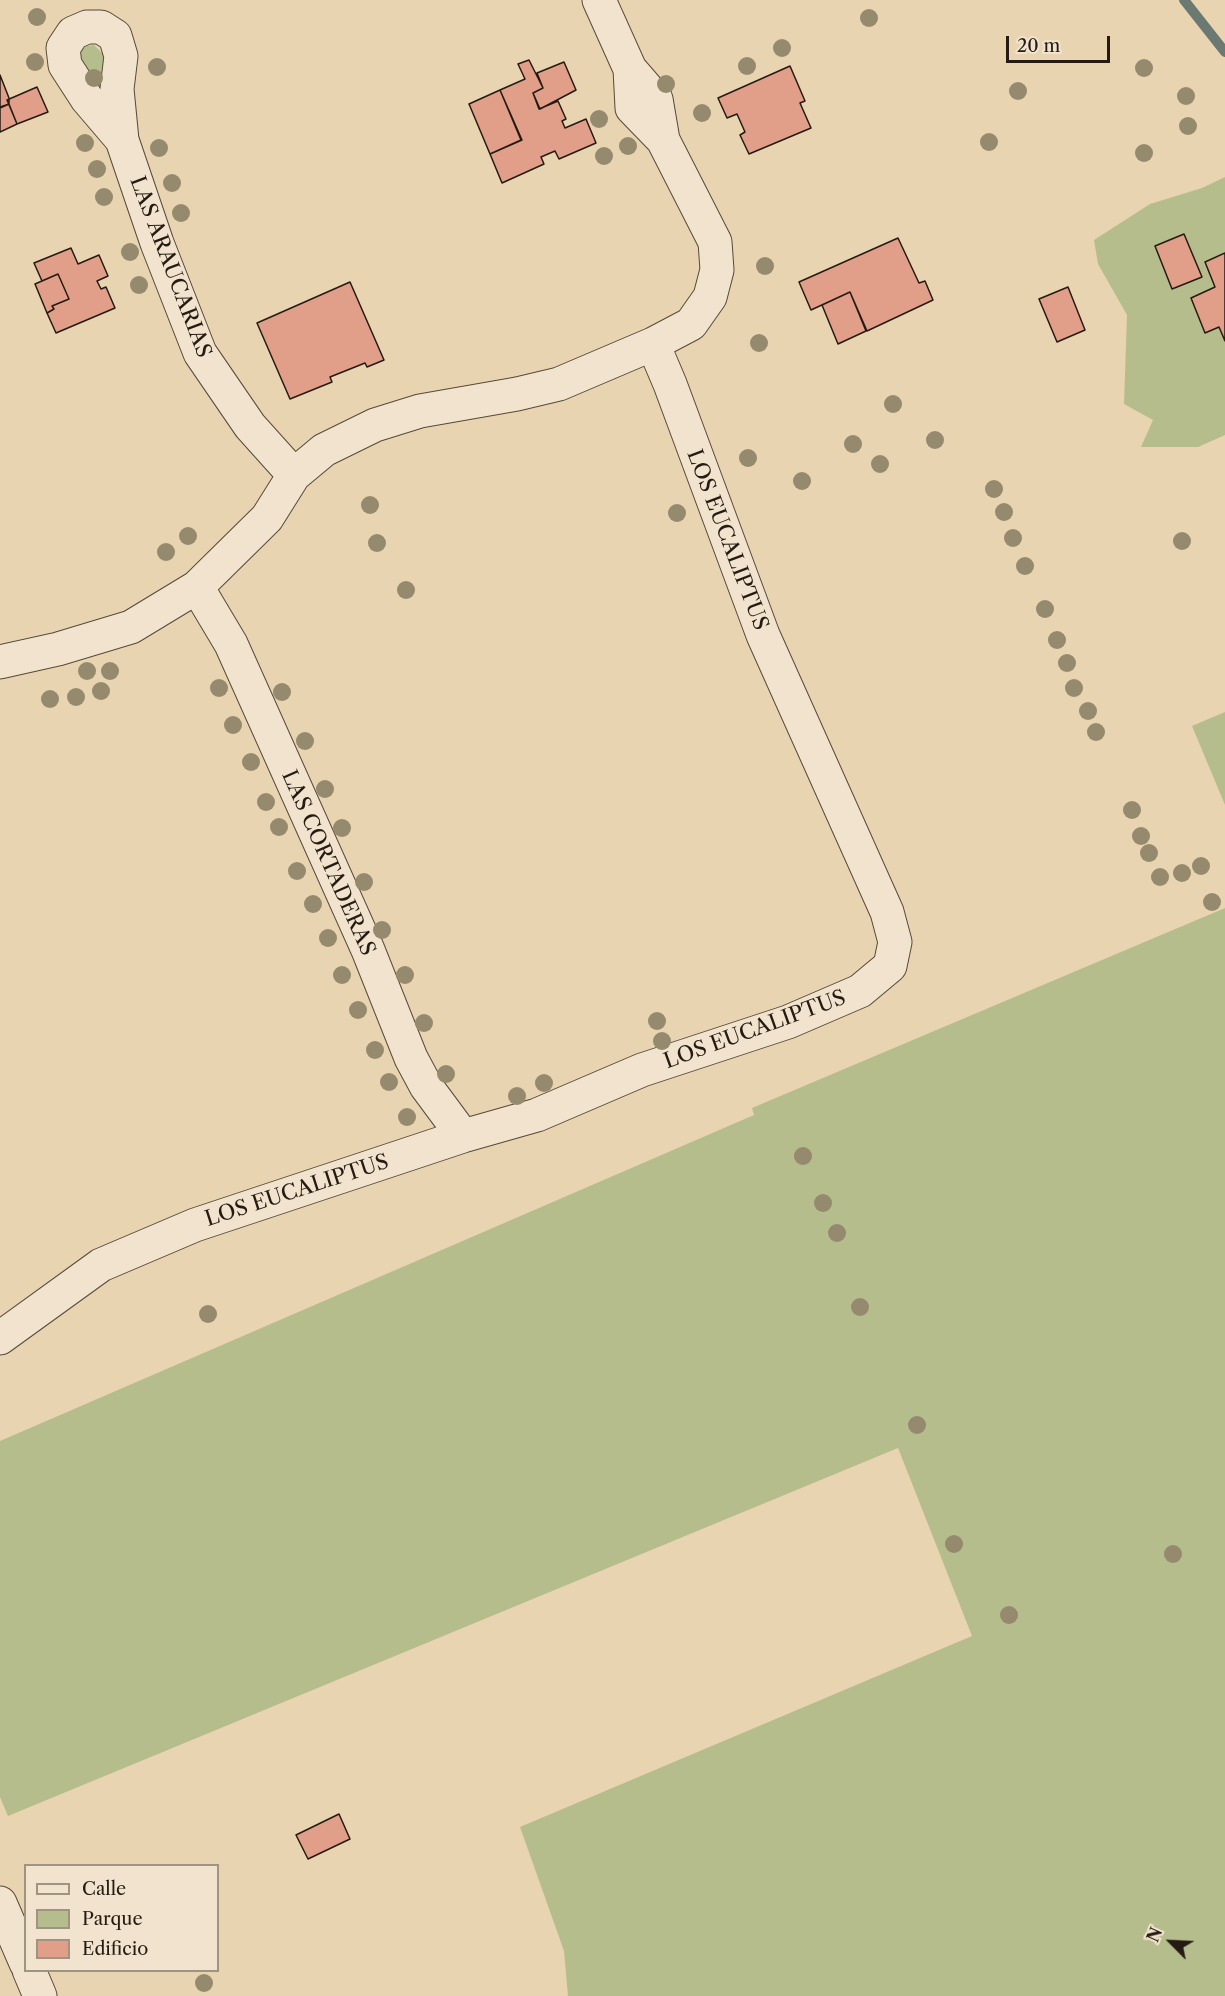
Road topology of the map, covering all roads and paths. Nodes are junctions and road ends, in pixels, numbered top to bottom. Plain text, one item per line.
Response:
1 (599, 0) edge
2 (122, 140) dead end
3 (653, 344) junction
4 (294, 475) junction
5 (197, 588) junction
6 (0, 662) edge
7 (463, 1136) junction
8 (0, 1338) edge
9 (0, 1903) edge
10 (24, 1958) edge
11 (29, 1972) edge
12 (40, 1996) edge

1 - 3 street
2 - 4 street, LAS ARAUCARIAS
3 - 4 street
3 - 7 street, LOS EUCALIPTUS
4 - 5 street
5 - 6 street
5 - 7 street, LAS CORTADERAS
7 - 8 street, LOS EUCALIPTUS
9 - 10 street
11 - 12 street

